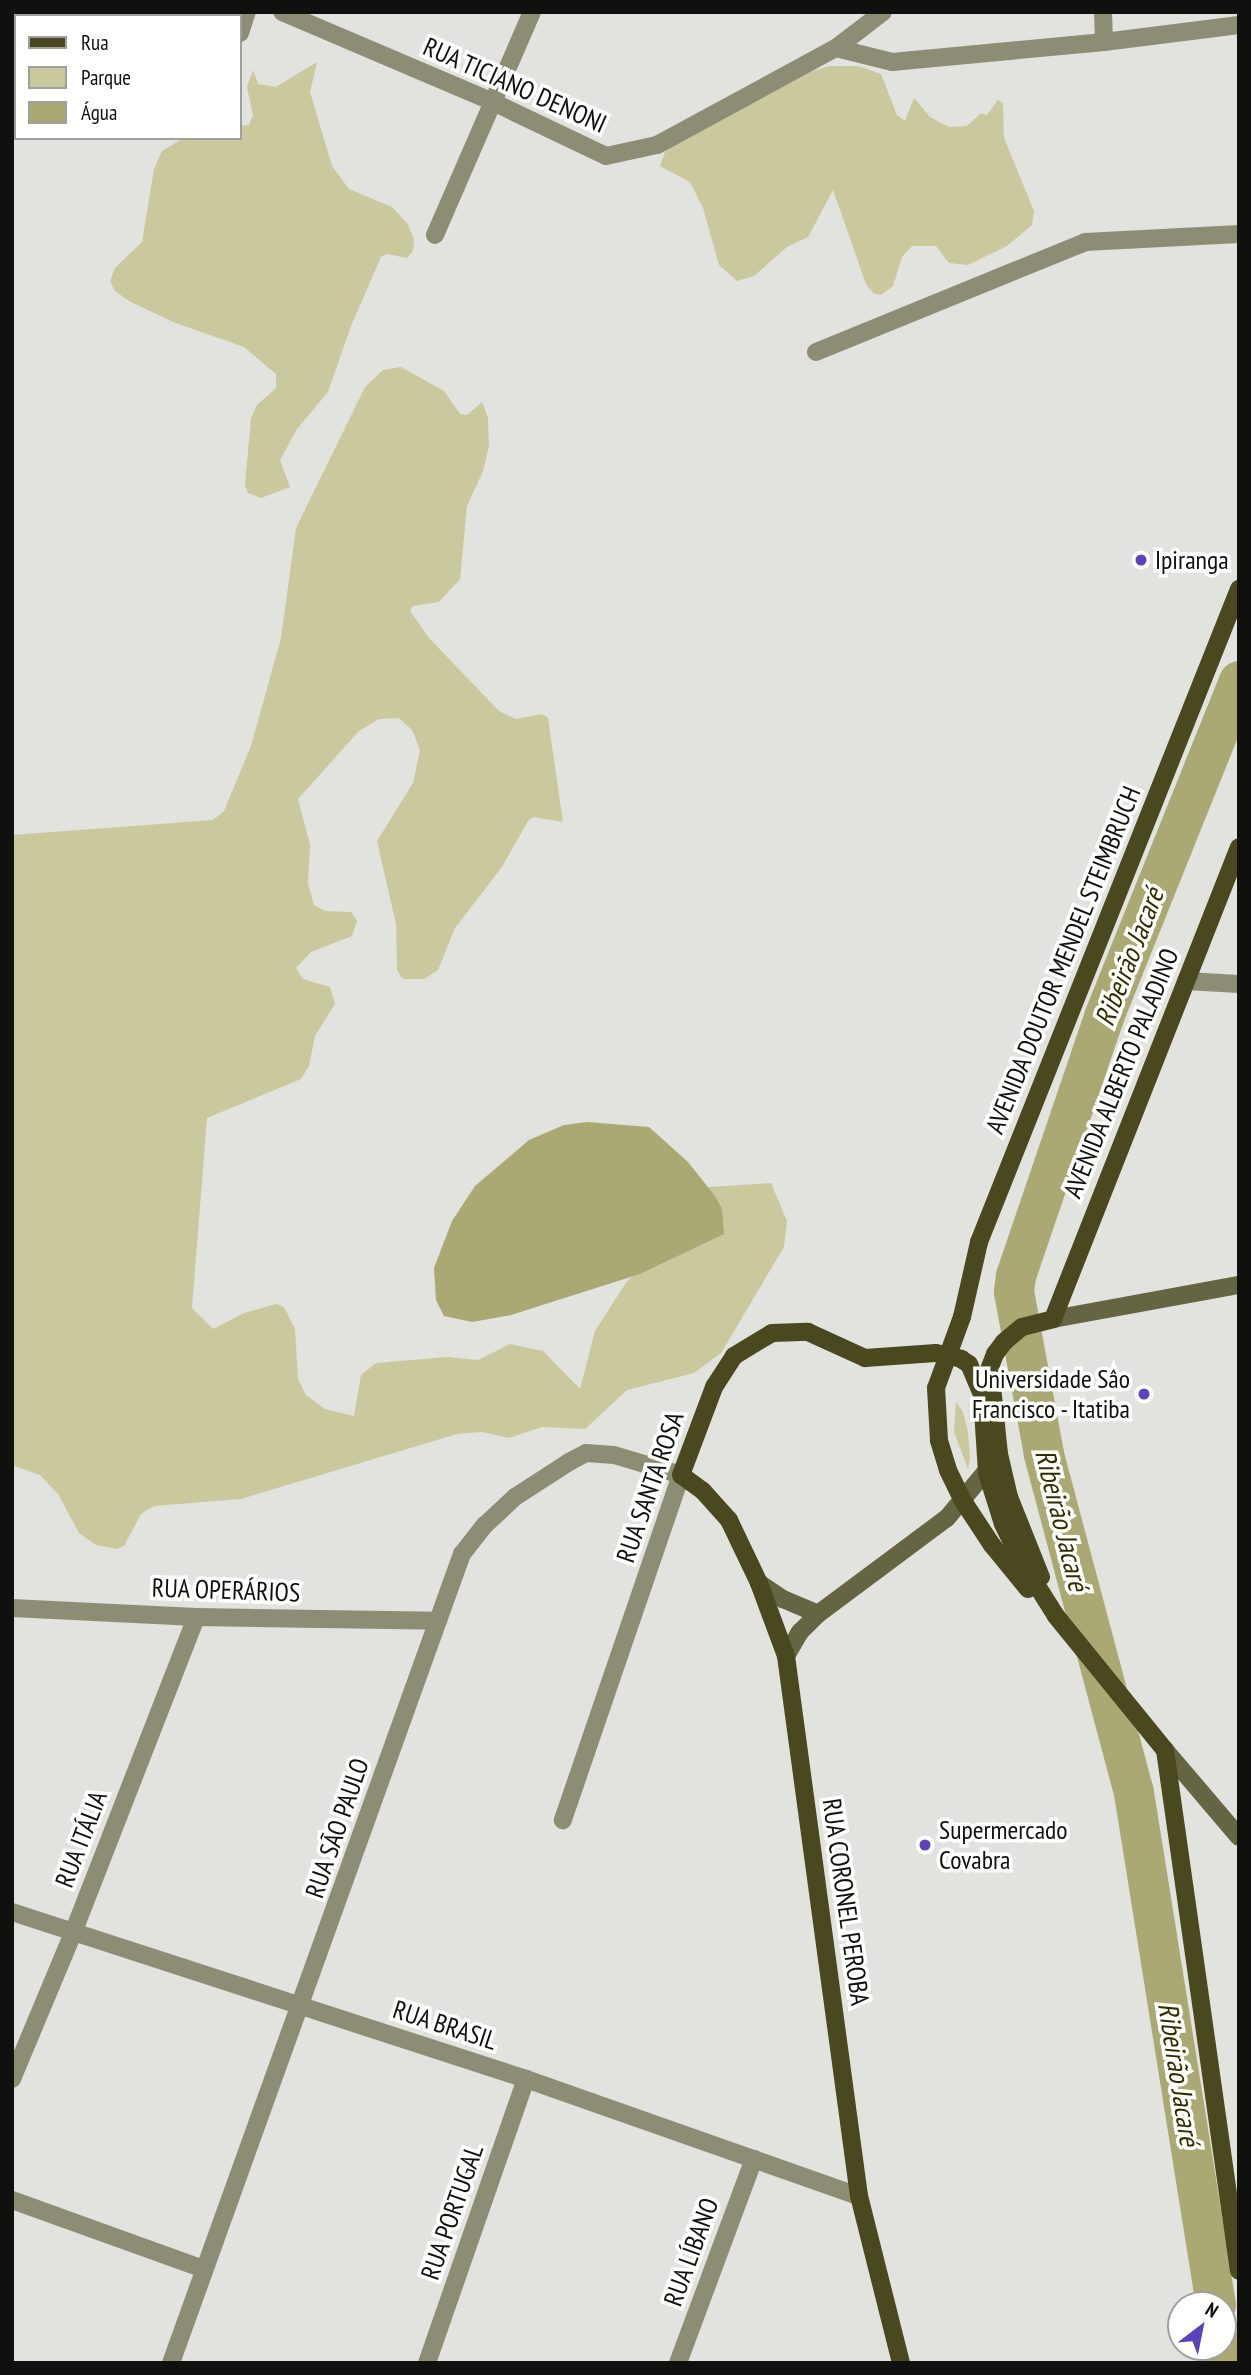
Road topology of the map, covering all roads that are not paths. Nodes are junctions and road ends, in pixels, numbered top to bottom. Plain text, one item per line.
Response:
1 (282, 12) edge
2 (531, 12) edge
3 (883, 12) edge
4 (1104, 12) edge
5 (1239, 25) edge
6 (1104, 42) junction
7 (836, 48) junction
8 (493, 102) junction
9 (1239, 233) edge
10 (435, 235) dead end
11 (816, 352) dead end
12 (1239, 589) edge
13 (1239, 847) edge
14 (1186, 981) junction
15 (1239, 984) edge
16 (1239, 1285) edge
17 (1047, 1320) junction
18 (947, 1354) junction
19 (999, 1454) junction
20 (987, 1473) junction
21 (681, 1475) junction
22 (963, 1501) junction
23 (759, 1583) junction
24 (12, 1608) edge
25 (818, 1614) junction
26 (1056, 1616) junction
27 (196, 1617) junction
28 (438, 1621) junction
29 (786, 1656) junction
30 (1165, 1750) junction
31 (563, 1820) dead end
32 (1239, 1837) edge
33 (12, 1912) edge
34 (73, 1933) junction
35 (302, 2006) junction
36 (526, 2078) junction
37 (12, 2079) edge
38 (1220, 2158) junction
39 (754, 2160) junction
40 (1239, 2178) edge
41 (859, 2196) junction
42 (12, 2200) edge
43 (204, 2270) junction
44 (1239, 2271) edge
45 (171, 2363) edge
46 (427, 2363) edge
47 (678, 2363) edge
48 (901, 2363) edge

1 - 8 street, RUA TICIANO DENONI
2 - 8 street
3 - 7 street, RUA TICIANO DENONI
4 - 6 street
5 - 6 street
6 - 7 street
7 - 8 street, RUA TICIANO DENONI
8 - 10 street
9 - 11 street
12 - 18 main road, AVENIDA DOUTOR MENDEL STEIMBRUCH
13 - 14 main road, AVENIDA ALBERTO PALADINO
14 - 15 street
14 - 17 main road, AVENIDA ALBERTO PALADINO
16 - 17 street
17 - 19 main road
18 - 20 main road
18 - 21 main road, RUA SANTA ROSA
18 - 22 main road, AVENIDA DOUTOR MENDEL STEIMBRUCH
19 - 20 street
19 - 26 main road
20 - 22 street
20 - 26 main road
21 - 23 main road, RUA CORONEL PEROBA
21 - 28 street, RUA SÃO PAULO
21 - 31 street, RUA SANTA ROSA
22 - 25 street
22 - 26 main road, AVENIDA DOUTOR MENDEL STEIMBRUCH
23 - 25 street
23 - 29 main road, RUA CORONEL PEROBA
24 - 27 street, RUA OPERÁRIOS
25 - 29 street
26 - 30 main road
27 - 28 street, RUA OPERÁRIOS
27 - 34 street, RUA ITÁLIA
28 - 35 street, RUA SÃO PAULO
29 - 41 main road, RUA CORONEL PEROBA
30 - 32 street
30 - 38 main road
33 - 34 street, RUA BRASIL
34 - 35 street, RUA BRASIL
34 - 37 street, RUA ITÁLIA
35 - 36 street, RUA BRASIL
35 - 43 street, RUA SÃO PAULO
36 - 39 street, RUA BRASIL
36 - 46 street, RUA PORTUGAL
38 - 40 main road
38 - 44 main road
39 - 41 street, RUA BRASIL
39 - 47 street, RUA LÍBANO
41 - 48 main road, RUA CORONEL PEROBA
42 - 43 street
43 - 45 street, RUA SÃO PAULO

